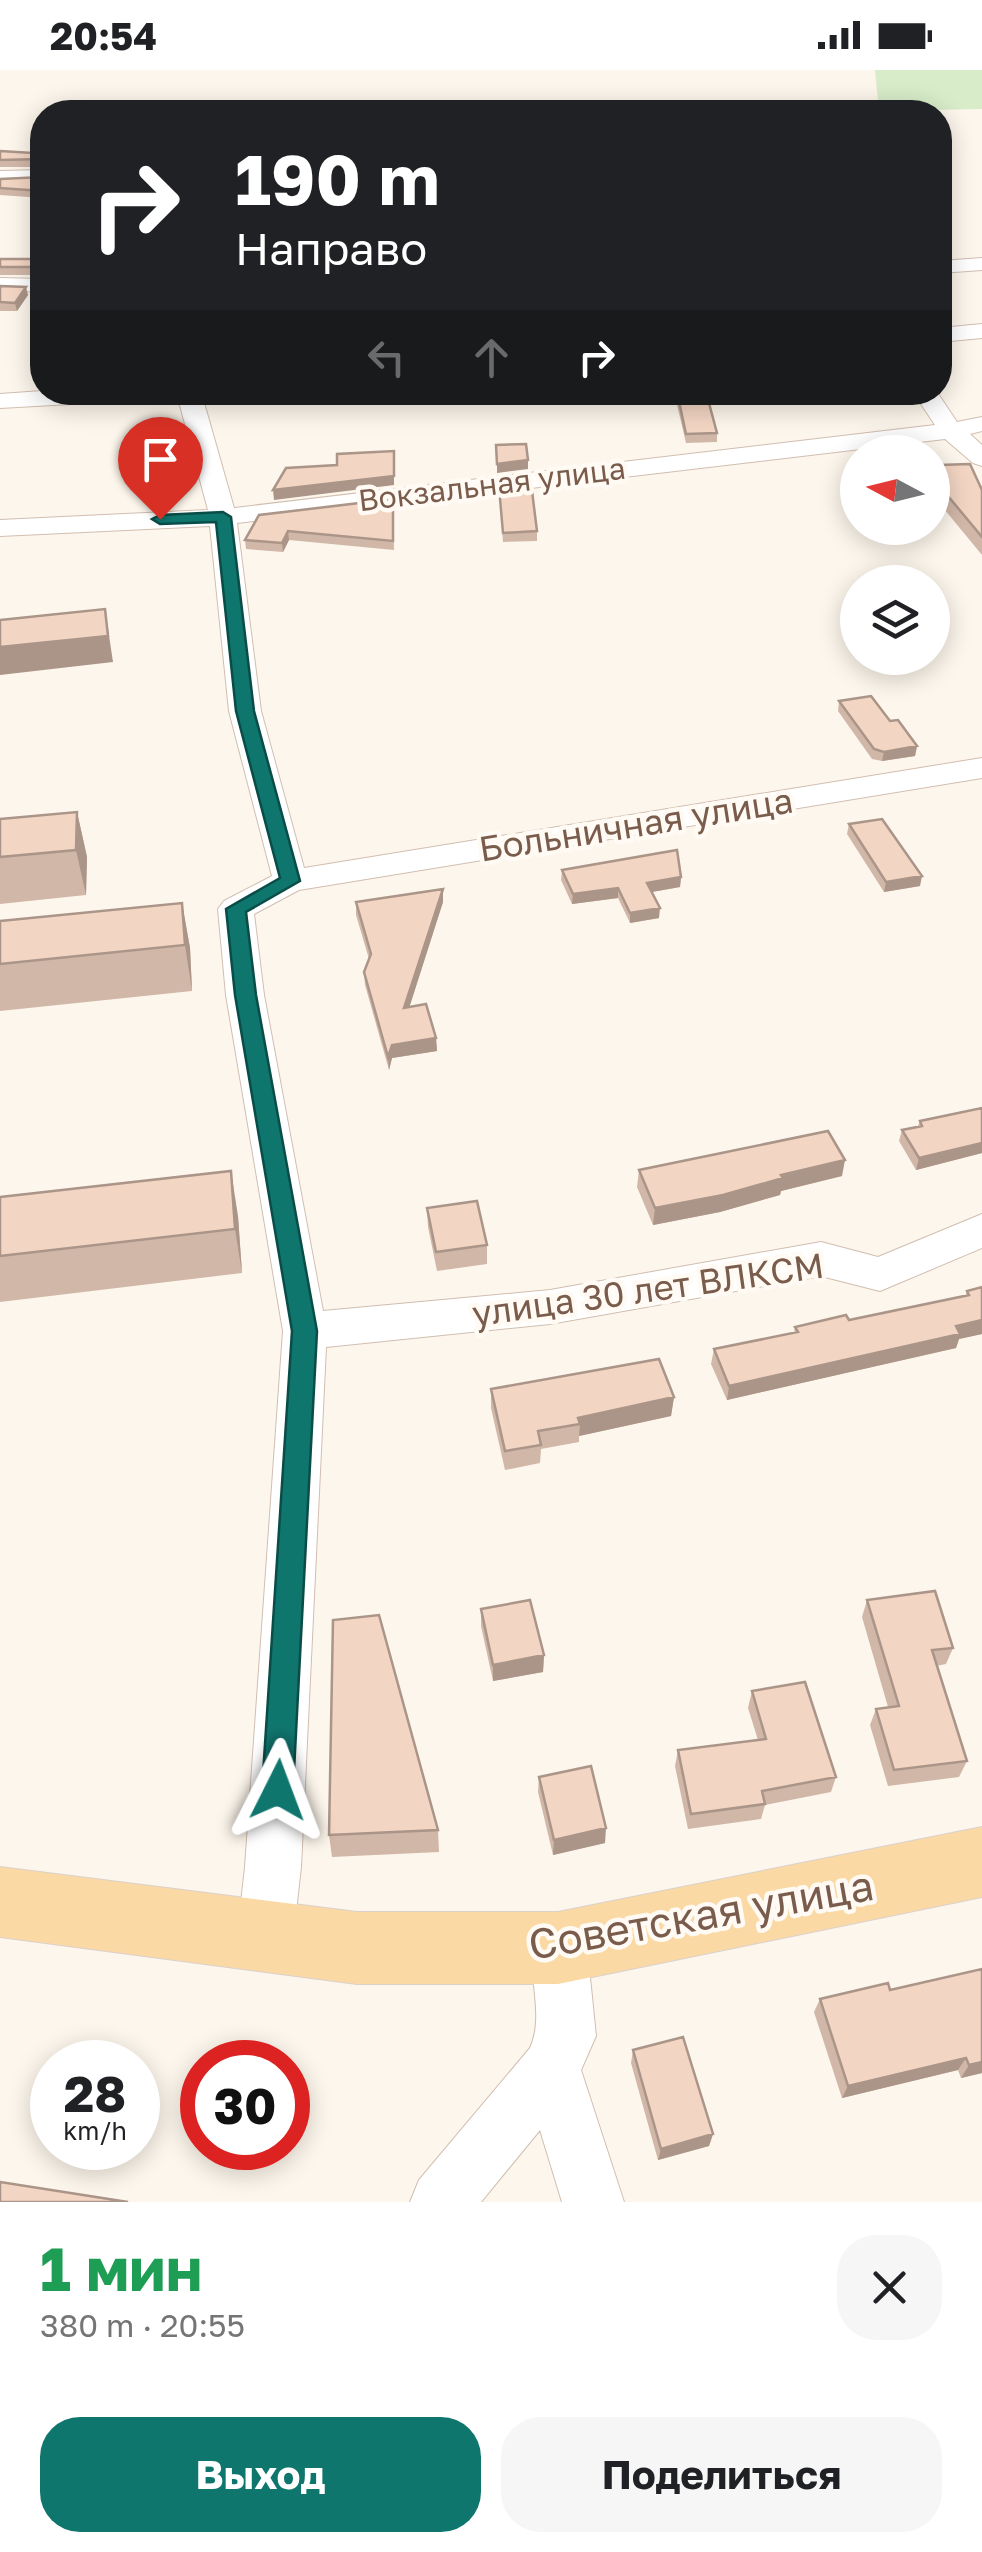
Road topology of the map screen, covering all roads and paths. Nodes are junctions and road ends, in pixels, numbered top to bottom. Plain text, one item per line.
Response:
1 (30, 176) edge
2 (0, 177) edge
3 (982, 264) edge
4 (952, 266) edge
5 (0, 284) edge
6 (30, 285) edge
7 (982, 331) edge
8 (952, 334) edge
9 (30, 399) edge
10 (0, 401) edge
11 (192, 405) edge
12 (934, 405) edge
13 (982, 424) edge
14 (951, 431) junction
15 (982, 458) edge
16 (223, 517) junction
17 (0, 528) edge
18 (982, 768) edge
19 (290, 881) junction
20 (982, 1230) edge
21 (304, 1331) junction
22 (982, 1862) edge
23 (0, 1902) edge
24 (265, 1938) junction
25 (558, 1948) junction
26 (551, 2069) junction
27 (441, 2202) edge
28 (593, 2202) edge

1 - 2 street
3 - 4 street
5 - 6 street
7 - 8 street
9 - 10 street
11 - 16 street
12 - 14 street
13 - 14 street, Вокзальная улица
14 - 15 street
14 - 16 street, Вокзальная улица
16 - 17 street, Вокзальная улица
16 - 19 street
18 - 19 street, Больничная улица
19 - 21 street, Больничная улица
20 - 21 street, улица 30 лет ВЛКСМ
21 - 24 street
22 - 25 main road, Советская улица
23 - 24 main road, Советская улица
24 - 25 main road, Советская улица
25 - 26 street
26 - 27 street
26 - 28 street

